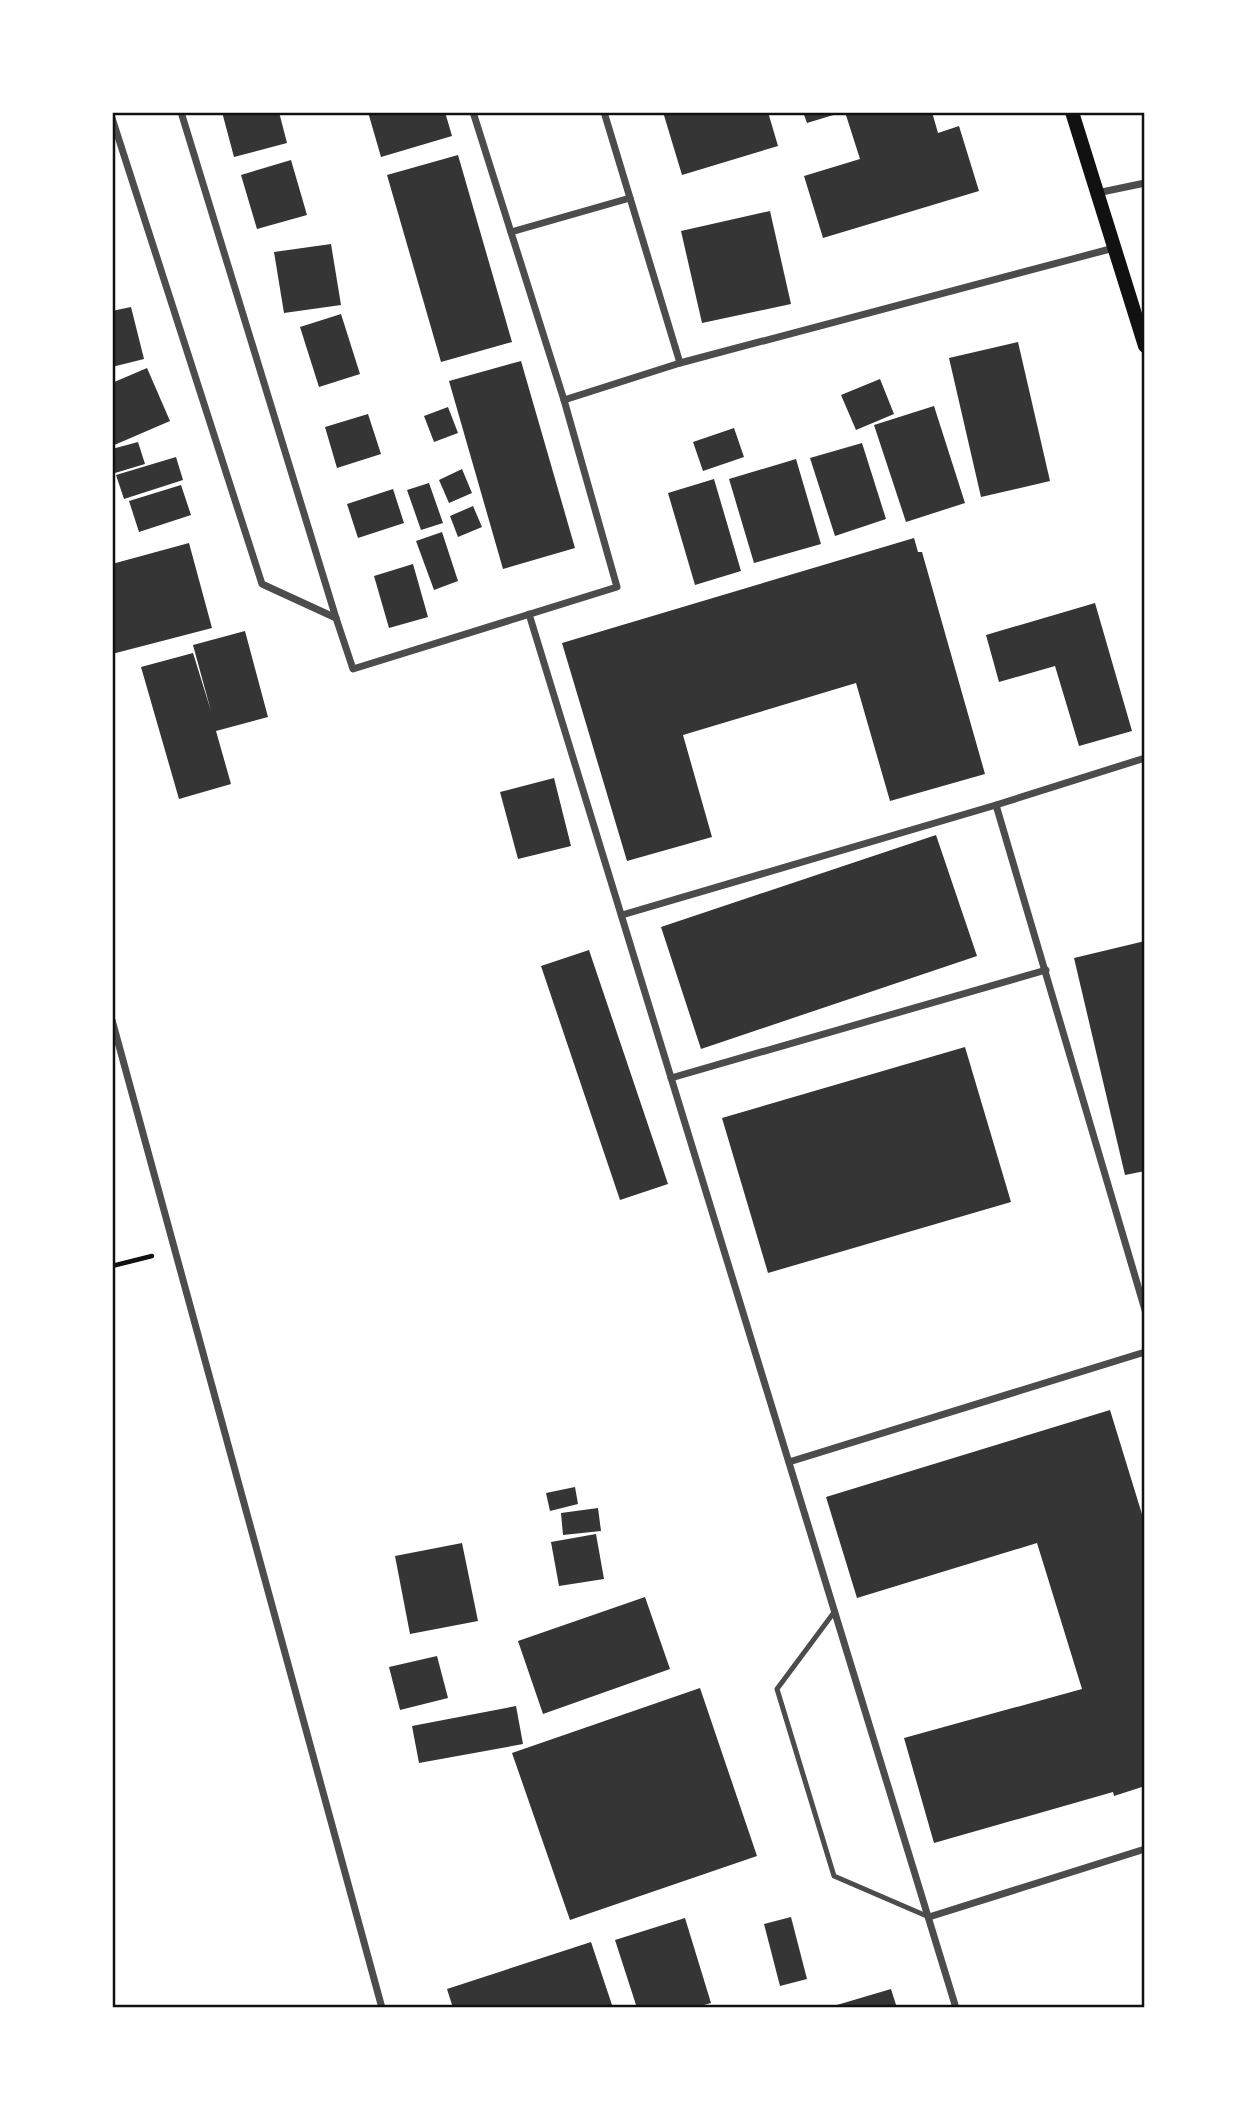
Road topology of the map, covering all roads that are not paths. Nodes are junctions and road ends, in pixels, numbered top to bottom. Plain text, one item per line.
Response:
1 (181, 112) edge
2 (473, 112) edge
3 (604, 112) edge
4 (1072, 112) edge
5 (112, 118) edge
6 (1145, 183) edge
7 (1097, 193) junction
8 (630, 198) junction
9 (511, 232) junction
10 (1114, 247) junction
11 (1145, 346) edge
12 (680, 363) junction
13 (564, 400) junction
14 (529, 614) junction
15 (335, 618) junction
16 (1145, 758) edge
17 (996, 805) junction
18 (622, 915) junction
19 (1046, 970) junction
20 (112, 1020) edge
21 (671, 1077) junction
22 (1145, 1310) edge
23 (1145, 1352) edge
24 (789, 1462) junction
25 (835, 1611) junction
26 (1145, 1849) edge
27 (929, 1917) junction
28 (382, 2008) edge
29 (957, 2008) edge

1 - 15 street
2 - 9 street
3 - 8 street
4 - 7 main road
5 - 15 street
6 - 7 street
7 - 10 main road
8 - 9 street
8 - 12 street
9 - 13 street
10 - 11 main road
10 - 12 street
12 - 13 street
13 - 14 street
14 - 15 street
14 - 18 street
16 - 17 street
17 - 18 street
17 - 19 street
18 - 21 street
19 - 21 street
19 - 22 street
20 - 28 street
21 - 24 street
23 - 24 street
24 - 25 street
25 - 27 street
25 - 27 lane
26 - 27 street
27 - 29 street

